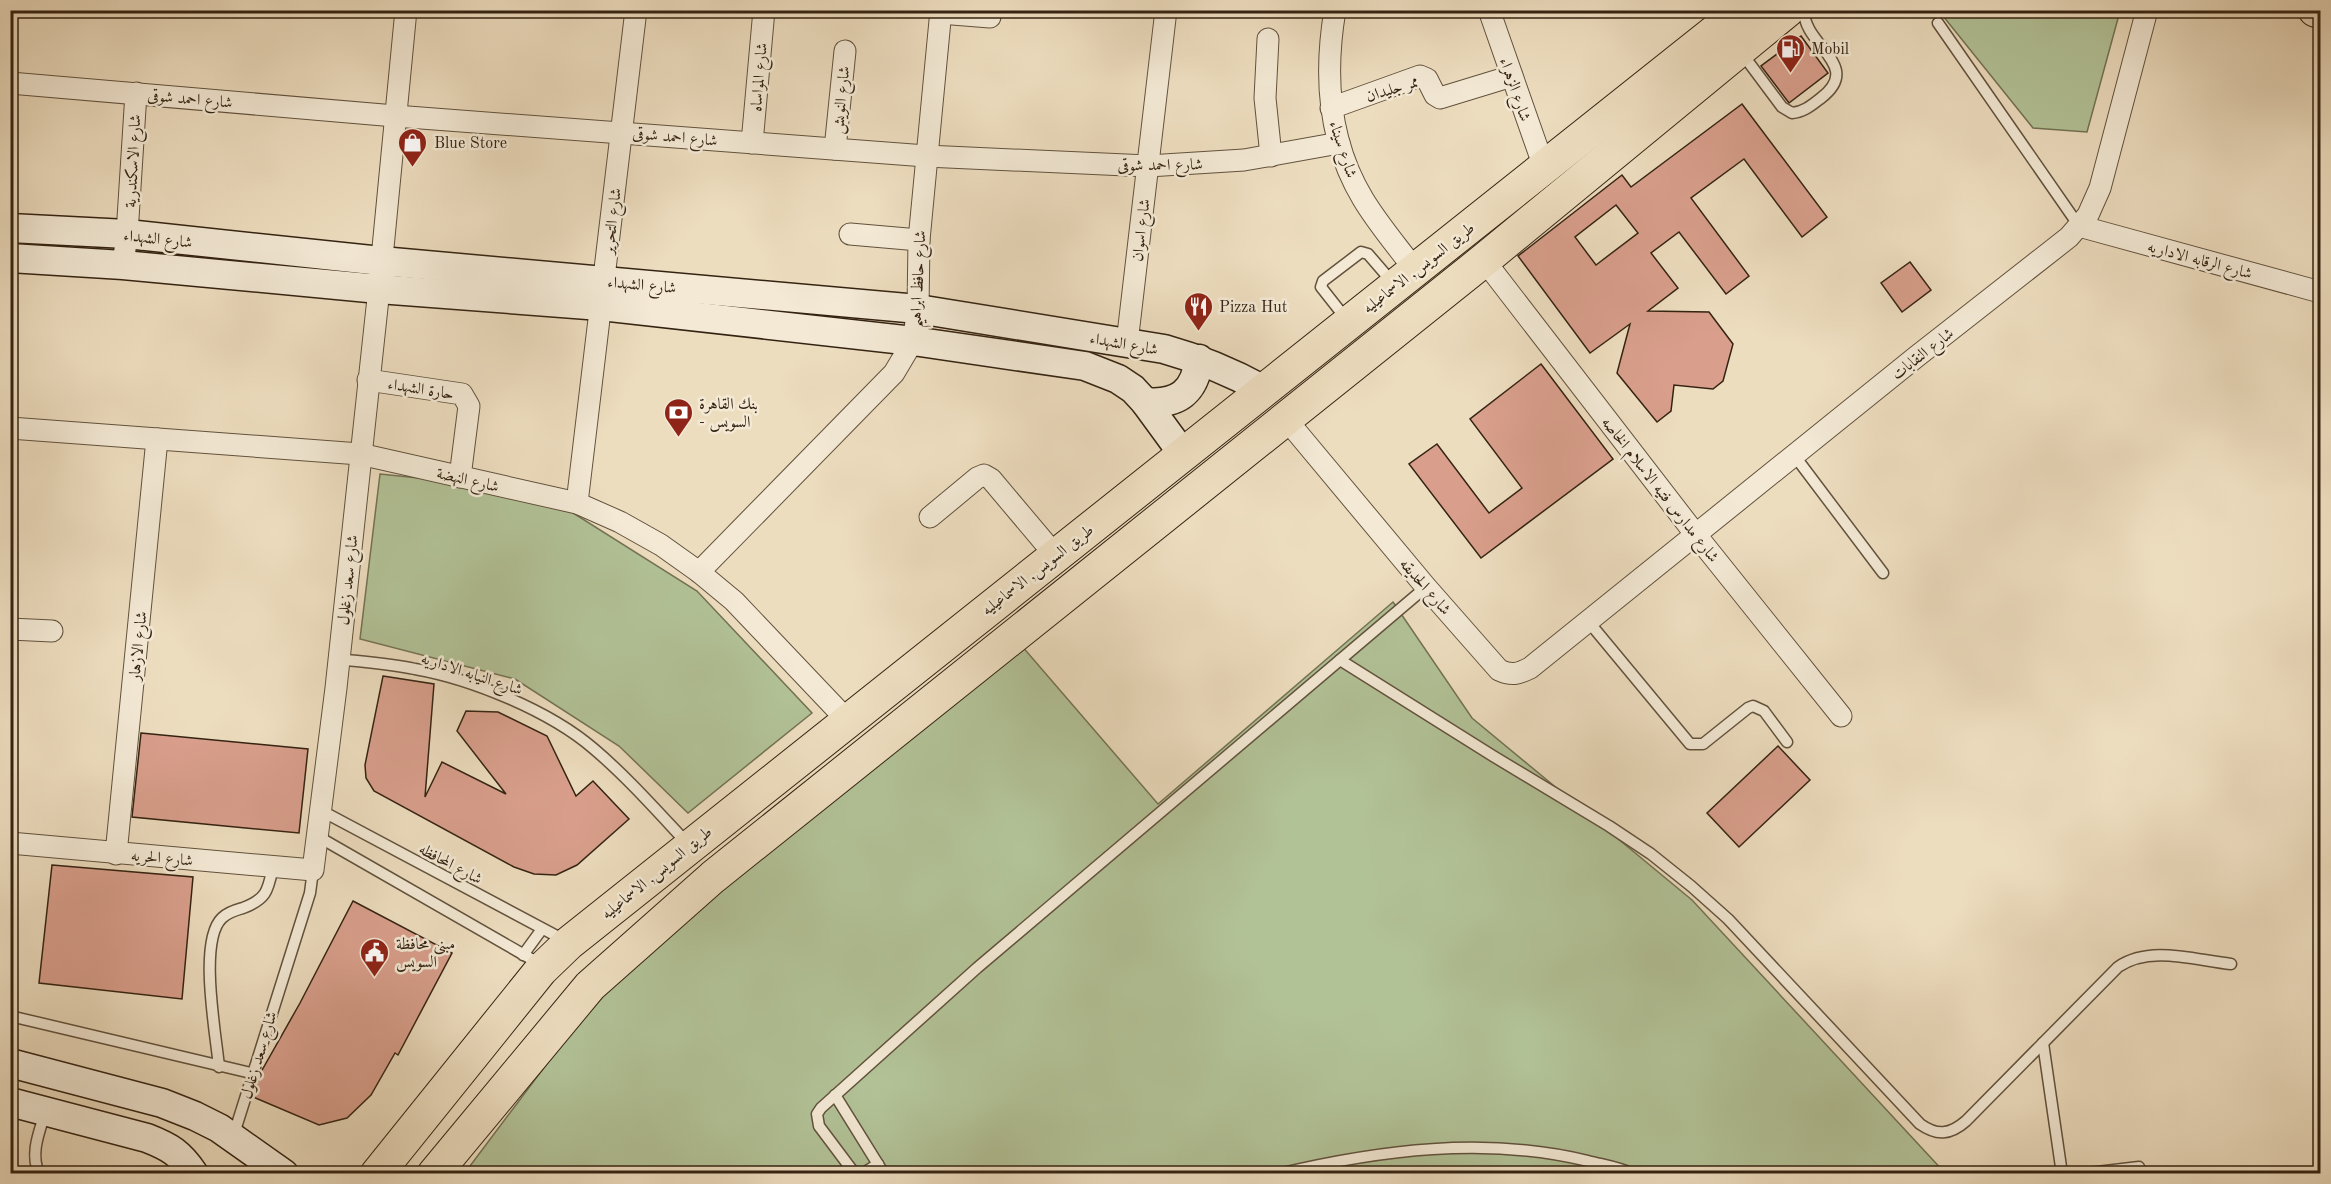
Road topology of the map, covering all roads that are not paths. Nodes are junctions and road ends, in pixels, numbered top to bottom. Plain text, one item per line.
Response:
1 (406, 10) edge
2 (636, 10) edge
3 (764, 10) edge
4 (1166, 10) edge
5 (1335, 10) edge
6 (1489, 10) edge
7 (1788, 10) edge
8 (1804, 10) edge
9 (2147, 10) edge
10 (2315, 10) edge
11 (1736, 11) edge
12 (941, 12) edge
13 (2320, 12) edge
14 (990, 17) dead end
15 (1938, 23) dead end
16 (1268, 39) dead end
17 (1739, 50) junction
18 (845, 51) dead end
19 (1512, 76) junction
20 (10, 83) edge
21 (136, 93) junction
22 (1331, 108) junction
23 (395, 116) junction
24 (621, 132) junction
25 (752, 143) junction
26 (1339, 143) junction
27 (835, 149) junction
28 (926, 156) junction
29 (1271, 156) junction
30 (1148, 166) junction
31 (1544, 167) junction
32 (2079, 226) junction
33 (10, 228) edge
34 (128, 234) junction
35 (850, 234) dead end
36 (919, 240) junction
37 (10, 258) edge
38 (1484, 260) junction
39 (381, 261) junction
40 (123, 265) junction
41 (1405, 278) junction
42 (379, 289) junction
43 (2320, 292) edge
44 (602, 293) junction
45 (918, 309) junction
46 (1348, 322) junction
47 (913, 341) junction
48 (1127, 343) junction
49 (1199, 359) junction
50 (368, 380) junction
51 (1264, 390) junction
52 (1145, 402) junction
53 (1285, 418) junction
54 (10, 428) edge
55 (157, 439) junction
56 (360, 454) junction
57 (1183, 454) junction
58 (1794, 455) junction
59 (460, 477) junction
60 (577, 503) junction
61 (930, 517) dead end
62 (1696, 535) junction
63 (1055, 555) junction
64 (699, 572) junction
65 (1883, 573) dead end
66 (1426, 587) junction
67 (1588, 621) junction
68 (10, 629) edge
69 (52, 631) dead end
70 (338, 659) junction
71 (1340, 660) junction
72 (1841, 716) dead end
73 (848, 720) junction
74 (1787, 742) dead end
75 (320, 810) junction
76 (317, 836) junction
77 (10, 843) edge
78 (689, 846) junction
79 (116, 854) junction
80 (273, 867) junction
81 (313, 870) junction
82 (563, 936) junction
83 (2231, 964) dead end
84 (534, 967) junction
85 (608, 969) junction
86 (572, 1006) junction
87 (10, 1016) edge
88 (2043, 1043) junction
89 (10, 1064) edge
90 (219, 1067) junction
91 (251, 1073) junction
92 (835, 1095) junction
93 (10, 1102) edge
94 (46, 1111) junction
95 (195, 1116) junction
96 (233, 1137) junction
97 (174, 1150) junction
98 (2139, 1167) dead end
99 (881, 1169) edge
100 (39, 1173) edge
101 (194, 1173) edge
102 (284, 1173) edge
103 (377, 1173) edge
104 (434, 1173) edge
105 (855, 1173) edge
106 (862, 1173) edge
107 (1278, 1173) edge
108 (1633, 1173) edge
109 (2062, 1173) edge
110 (2080, 1173) edge

1 - 23 street, شارع سعد زغلول
2 - 24 street, شارع التحرير
3 - 25 street, شارع المواساه
4 - 30 street, شارع اسوان
5 - 22 street, شارع سيناء
6 - 19 street, شارع الزهراء
7 - 17 main road
8 - 17 lane
9 - 32 street, شارع النقابات
10 - 13 main road
11 - 31 main road, طريق السويس, الاسماعيليه
12 - 14 street
12 - 28 street, شارع حافظ ابراهيم
15 - 32 lane
16 - 29 street
17 - 38 main road
18 - 27 street, شارع النويش
19 - 22 street, ممر جليدان
19 - 31 street, شارع الزهراء
20 - 21 street, شارع احمد شوقى
21 - 23 street, شارع احمد شوقى
21 - 34 street, شارع الاسكندرية
22 - 26 street, شارع سيناء
23 - 24 street, شارع احمد شوقى
23 - 39 street, شارع سعد زغلول
24 - 25 street, شارع احمد شوقى
24 - 44 street, شارع التحرير
25 - 27 street, شارع احمد شوقى
26 - 29 street, شارع احمد شوقى
26 - 41 street, شارع سيناء
27 - 28 street, شارع احمد شوقى
28 - 30 street, شارع احمد شوقى
28 - 36 street, شارع حافظ ابراهيم
29 - 30 street, شارع احمد شوقى
30 - 48 street, شارع اسوان
31 - 41 main road, طريق السويس, الاسماعيليه
32 - 43 street, شارع الرقابه الاداريه
32 - 58 street, شارع النقابات
33 - 34 street, شارع الشهداء
34 - 39 street, شارع الشهداء
34 - 40 street, شارع الاسكندرية
35 - 36 street
36 - 45 street, شارع حافظ ابراهيم
37 - 40 street, شارع الشهداء
38 - 53 main road
38 - 62 street, شارع مدارس فتيه الاسلام الخاصه
39 - 42 street, شارع سعد زغلول
39 - 44 street, شارع الشهداء
40 - 42 street, شارع الشهداء
41 - 46 main road, طريق السويس, الاسماعيليه
41 - 46 lane
42 - 44 street, شارع الشهداء
42 - 50 street, شارع سعد زغلول
44 - 45 street, شارع الشهداء
44 - 47 street, شارع الشهداء
44 - 60 street, شارع التحرير
45 - 47 street, شارع حافظ ابراهيم
45 - 48 street, شارع الشهداء
46 - 51 main road, طريق السويس, الاسماعيليه
47 - 52 street, شارع الشهداء
47 - 64 street, شارع حافظ ابراهيم
48 - 49 street, شارع الشهداء
49 - 51 street, شارع الشهداء
49 - 52 street
50 - 56 street, شارع سعد زغلول
50 - 59 street, حارة الشهداء
51 - 57 main road, طريق السويس, الاسماعيليه
52 - 57 street, شارع الشهداء
53 - 66 street, شارع الحديقه
53 - 85 main road
54 - 55 street, شارع النهضة
55 - 56 street, شارع النهضة
55 - 79 street, شارع الازهار
56 - 59 street, شارع النهضة
56 - 70 street, شارع سعد زغلول
57 - 63 main road, طريق السويس, الاسماعيليه
58 - 62 street, شارع النقابات
58 - 65 lane
59 - 60 street, شارع النهضة
60 - 64 street, شارع النهضة
61 - 63 street
62 - 67 street, شارع النقابات
62 - 72 street, شارع مدارس فتيه الاسلام الخاصه
63 - 73 main road, طريق السويس, الاسماعيليه
64 - 73 street, شارع النهضة
66 - 67 street, شارع الحديقه
66 - 71 lane
67 - 74 lane
68 - 69 street
70 - 75 street, شارع سعد زغلول
70 - 78 lane, شارع النيابه الاداريه
71 - 88 lane
71 - 92 lane
73 - 78 main road, طريق السويس, الاسماعيليه
75 - 76 street, شارع سعد زغلول
75 - 82 lane, شارع المحافظه
76 - 81 street, شارع سعد زغلول
76 - 84 lane
77 - 79 street, شارع الحريه
78 - 82 main road, طريق السويس, الاسماعيليه
79 - 80 street, شارع الحريه
80 - 81 street, شارع الحريه
80 - 90 lane
81 - 91 lane, شارع سعد زغلول
82 - 84 main road, طريق السويس, الاسماعيليه
82 - 85 main road
83 - 88 lane
84 - 86 main road
84 - 103 main road, طريق السويس, الاسماعيليه
85 - 86 main road
86 - 104 main road
87 - 90 lane
88 - 109 lane
89 - 95 street
90 - 91 lane
91 - 96 lane, شارع سعد زغلول
92 - 99 lane
92 - 105 lane
93 - 94 street
94 - 97 street
94 - 100 lane
95 - 96 street
95 - 97 street
96 - 102 street
97 - 101 street
98 - 110 lane
99 - 106 lane
107 - 108 lane

